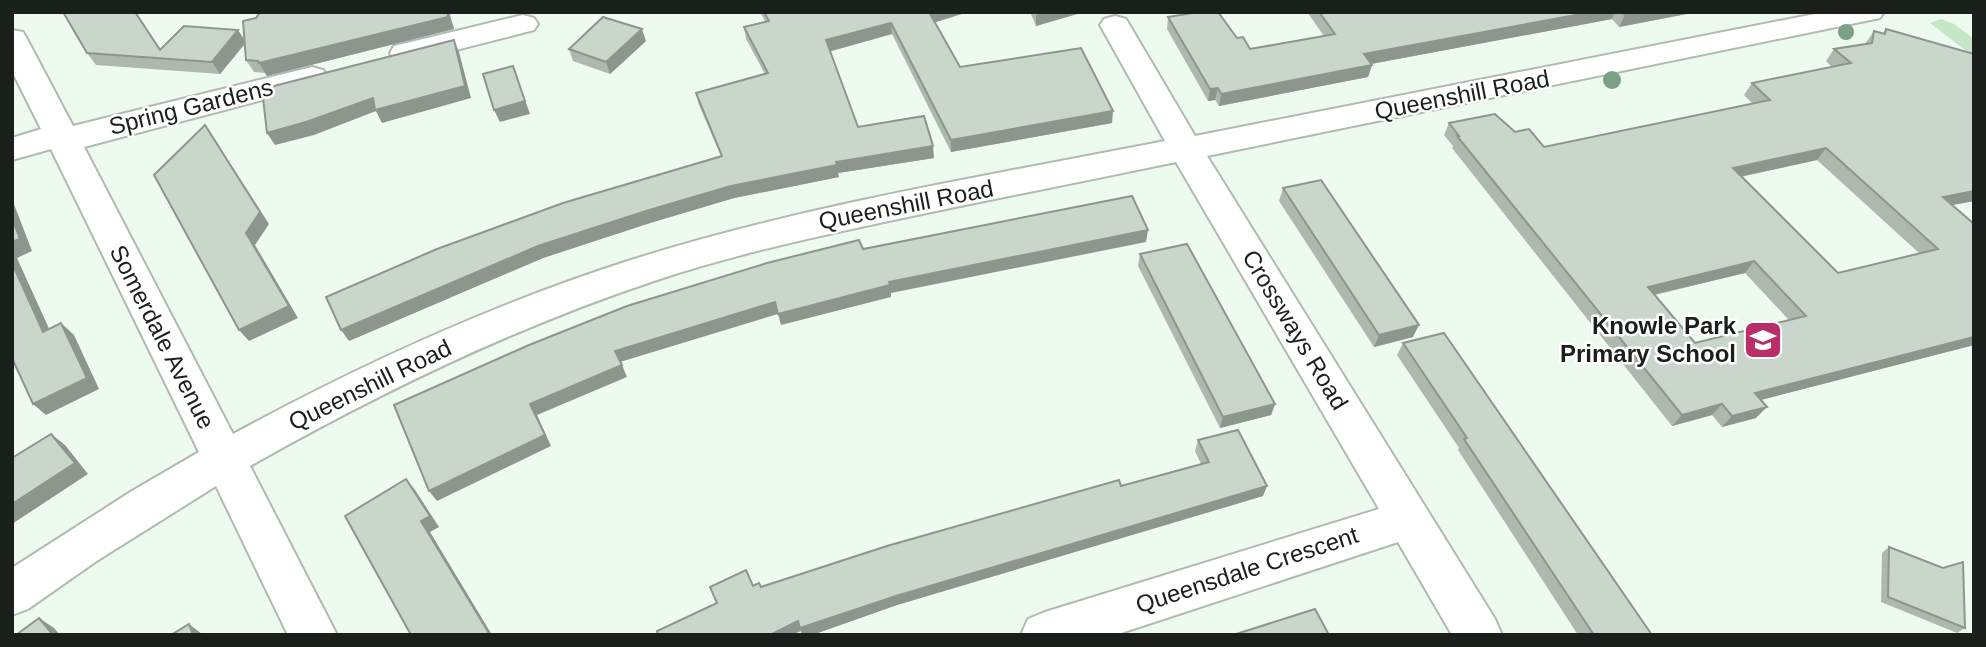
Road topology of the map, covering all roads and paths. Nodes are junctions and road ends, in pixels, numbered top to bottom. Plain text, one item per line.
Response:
1 (1869, 12) edge
2 (523, 24) dead end
3 (1115, 25) dead end
4 (12, 39) edge
5 (378, 60) edge
6 (339, 70) edge
7 (62, 138) junction
8 (1185, 148) junction
9 (12, 149) edge
10 (224, 460) junction
11 (1409, 519) junction
12 (12, 594) edge
13 (313, 635) edge
14 (1045, 635) edge
15 (1478, 635) edge

1 - 8 street, Queenshill Road
2 - 5 street
3 - 8 street, Crossways Road
4 - 7 street, Somerdale Avenue
6 - 7 street, Spring Gardens
7 - 9 street, Spring Gardens
7 - 10 street, Somerdale Avenue
8 - 10 street, Queenshill Road
8 - 11 street, Crossways Road
10 - 12 street, Queenshill Road
10 - 13 street, Somerdale Avenue
11 - 14 street, Queensdale Crescent
11 - 15 street, Crossways Road

